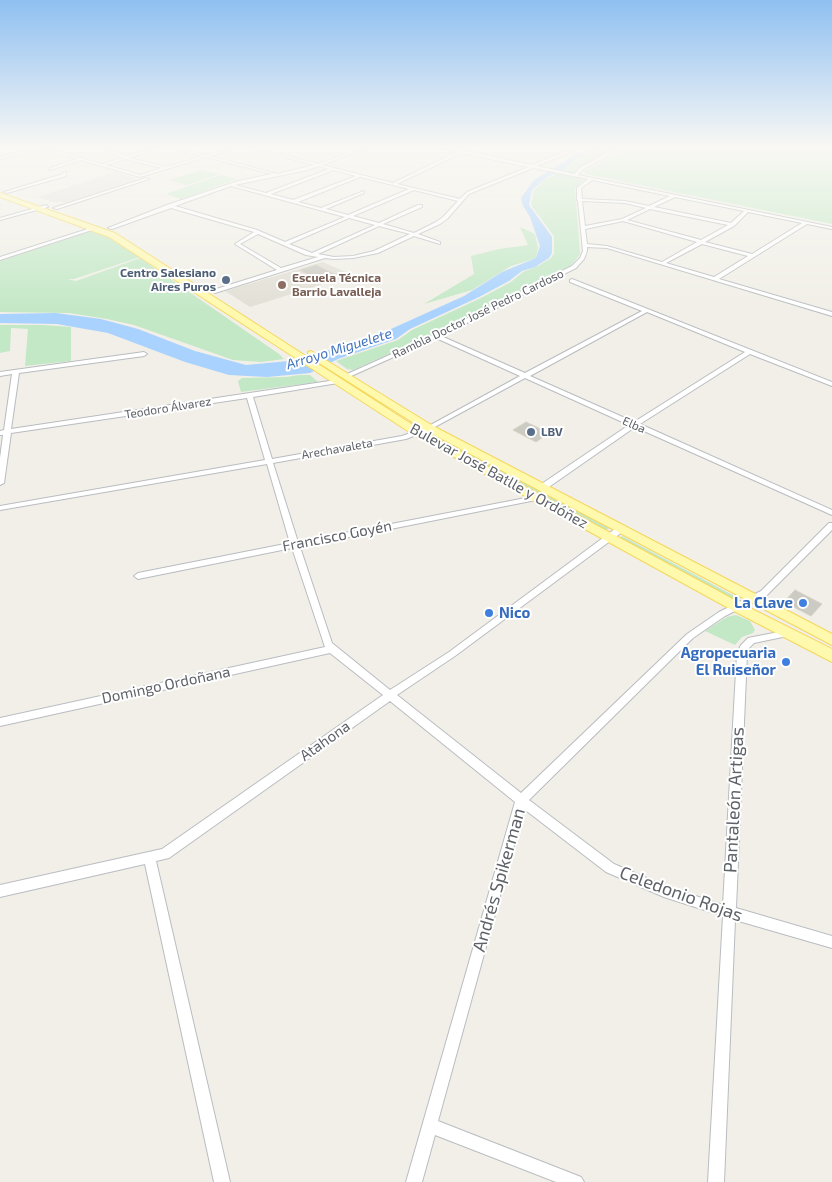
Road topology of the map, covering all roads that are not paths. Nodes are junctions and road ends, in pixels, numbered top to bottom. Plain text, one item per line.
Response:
1 (34, 203) edge
2 (59, 203) edge
3 (177, 203) edge
4 (299, 203) edge
5 (336, 203) edge
6 (379, 203) edge
7 (459, 203) edge
8 (579, 203) edge
9 (629, 203) edge
10 (660, 203) edge
11 (707, 203) edge
12 (169, 206) junction
13 (420, 206) dead end
14 (46, 207) junction
15 (651, 208) junction
16 (322, 209) junction
17 (747, 212) junction
18 (349, 216) junction
19 (0, 219) edge
20 (623, 220) junction
21 (806, 223) junction
22 (378, 225) junction
23 (732, 225) junction
24 (96, 228) junction
25 (110, 228) junction
26 (583, 228) junction
27 (832, 228) edge
28 (255, 234) junction
29 (414, 234) junction
30 (702, 242) junction
31 (438, 243) dead end
32 (285, 244) junction
33 (584, 245) junction
34 (312, 255) junction
35 (752, 256) junction
36 (323, 257) junction
37 (0, 259) edge
38 (663, 264) junction
39 (282, 271) junction
40 (567, 272) junction
41 (188, 274) junction
42 (177, 277) junction
43 (715, 279) junction
44 (550, 280) junction
45 (567, 282) junction
46 (215, 291) junction
47 (647, 310) junction
48 (832, 314) edge
49 (436, 336) junction
50 (750, 351) junction
51 (144, 354) dead end
52 (327, 370) junction
53 (16, 371) junction
54 (0, 374) edge
55 (525, 376) junction
56 (342, 379) junction
57 (832, 384) edge
58 (249, 395) junction
59 (634, 425) junction
60 (424, 431) junction
61 (4, 433) edge
62 (268, 461) junction
63 (0, 482) edge
64 (543, 487) junction
65 (536, 498) junction
66 (0, 508) edge
67 (832, 513) edge
68 (832, 525) edge
69 (622, 528) junction
70 (610, 537) junction
71 (295, 545) junction
72 (138, 576) dead end
73 (752, 599) junction
74 (737, 607) junction
75 (790, 633) junction
76 (832, 640) edge
77 (332, 649) junction
78 (832, 656) edge
79 (390, 695) junction
80 (0, 722) edge
81 (521, 800) junction
82 (150, 858) junction
83 (0, 892) edge
84 (728, 912) junction
85 (832, 942) edge
86 (429, 1125) junction
87 (222, 1182) edge
88 (414, 1182) edge
89 (576, 1182) edge
90 (716, 1182) edge

1 - 14 main road, Bulevar José Batlle y Ordóñez
2 - 14 street
3 - 12 street
4 - 16 street
5 - 16 street
6 - 18 street
7 - 29 street
8 - 26 street, Rambla Doctor José Pedro Cardoso
9 - 15 street
10 - 15 street
11 - 17 street
12 - 25 street
12 - 28 street
13 - 22 street
14 - 19 street
14 - 24 main road, Bulevar José Batlle y Ordóñez
14 - 25 main road, Bulevar José Batlle y Ordóñez
15 - 20 street
15 - 23 street
16 - 18 street
17 - 21 street
17 - 23 street
18 - 22 street
18 - 32 street
20 - 26 street
20 - 30 street
21 - 27 street
21 - 35 street
22 - 29 street
22 - 34 street
23 - 30 street
24 - 37 street
24 - 42 main road, Bulevar José Batlle y Ordóñez
25 - 41 main road, Bulevar José Batlle y Ordóñez
26 - 33 street, Rambla Doctor José Pedro Cardoso
28 - 32 street
28 - 39 street
29 - 31 street
29 - 36 street
30 - 35 street
30 - 38 street
32 - 34 street
33 - 38 street
33 - 40 street, Rambla Doctor José Pedro Cardoso
34 - 36 street
35 - 43 street
36 - 39 street
38 - 43 street
39 - 46 street
40 - 44 street, Rambla Doctor José Pedro Cardoso
40 - 45 street
41 - 42 street
41 - 46 main road, Bulevar José Batlle y Ordóñez
42 - 52 main road, Bulevar José Batlle y Ordóñez
43 - 48 street
44 - 45 street
44 - 49 street, Rambla Doctor José Pedro Cardoso
45 - 47 street
46 - 52 main road, Bulevar José Batlle y Ordóñez
47 - 50 street
47 - 55 street, Arechavaleta
49 - 55 street, Elba
49 - 56 street, Rambla Doctor José Pedro Cardoso
50 - 57 street
50 - 59 street
51 - 53 street
52 - 56 main road, Bulevar José Batlle y Ordóñez
53 - 54 street
53 - 61 street
55 - 59 street, Elba
55 - 60 street, Arechavaleta
56 - 58 street, Teodoro Álvarez
56 - 60 main road, Bulevar José Batlle y Ordóñez
58 - 61 street, Teodoro Álvarez
58 - 62 street
59 - 64 street
59 - 67 street, Elba
60 - 62 street, Arechavaleta
60 - 64 main road, Bulevar José Batlle y Ordóñez
60 - 65 main road, Bulevar José Batlle y Ordóñez
61 - 63 street
62 - 66 street, Arechavaleta
62 - 71 street
64 - 69 main road, Bulevar José Batlle y Ordóñez
65 - 70 main road, Bulevar José Batlle y Ordóñez
65 - 71 street, Francisco Goyén
68 - 73 street
69 - 70 street, Atahona
69 - 73 main road, Bulevar José Batlle y Ordóñez
70 - 74 main road, Bulevar José Batlle y Ordóñez
70 - 79 street, Atahona
71 - 72 street, Francisco Goyén
71 - 77 street
73 - 74 street
73 - 76 main road, Bulevar José Batlle y Ordóñez
74 - 75 main road, Bulevar José Batlle y Ordóñez
74 - 81 street, Andrés Spikerman
75 - 78 main road, Bulevar José Batlle y Ordóñez
75 - 84 street, Pantaleón Artigas
77 - 79 street, Celedonio Rojas
77 - 80 street, Domingo Ordoñana
79 - 81 street, Celedonio Rojas
79 - 82 street, Atahona
81 - 84 street, Celedonio Rojas
81 - 86 street, Andrés Spikerman
82 - 83 street, Atahona
82 - 87 street
84 - 85 street, Celedonio Rojas
84 - 90 street, Pantaleón Artigas
86 - 88 street, Andrés Spikerman
86 - 89 street

